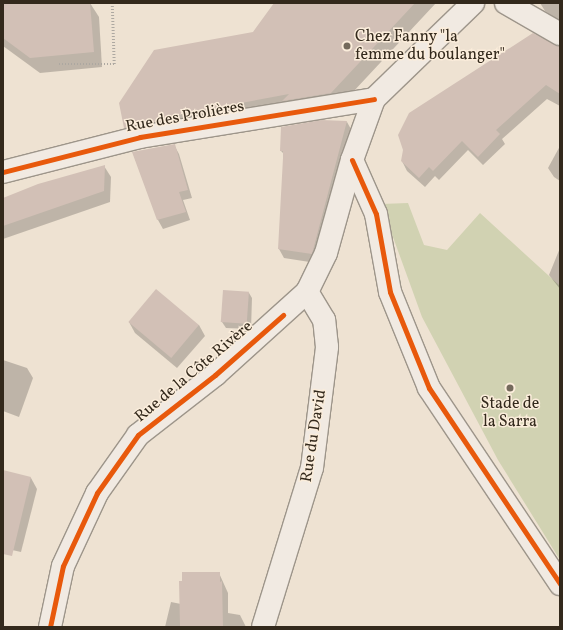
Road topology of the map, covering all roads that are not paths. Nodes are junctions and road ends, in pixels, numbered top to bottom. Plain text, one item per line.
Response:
1 (473, 3) edge
2 (506, 3) edge
3 (560, 34) edge
4 (374, 100) junction
5 (352, 160) junction
6 (3, 172) edge
7 (307, 292) junction
8 (560, 584) edge
9 (50, 627) edge
10 (263, 627) edge

1 - 4 street
2 - 3 street
4 - 5 street, Rue de la Côte Rivère
4 - 6 street, Rue des Prolières
5 - 7 street, Rue de la Côte Rivère
5 - 8 street
7 - 9 street, Rue de la Côte Rivère
7 - 10 street, Rue du David

